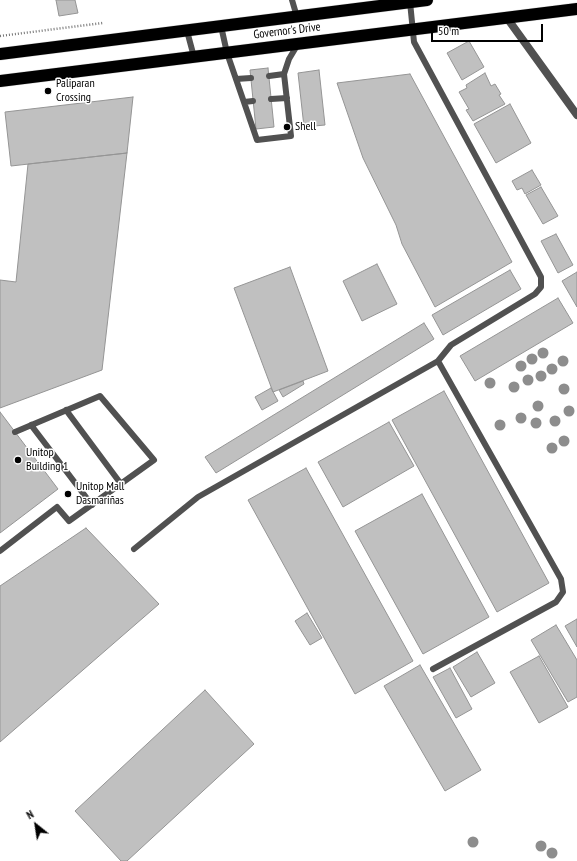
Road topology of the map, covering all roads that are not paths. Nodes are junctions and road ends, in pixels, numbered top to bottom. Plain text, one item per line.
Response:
1 (292, 0) edge
2 (427, 0) edge
3 (410, 2) junction
4 (577, 9) edge
5 (297, 17) junction
6 (507, 18) junction
7 (221, 26) junction
8 (412, 30) junction
9 (186, 31) junction
10 (298, 44) junction
11 (227, 53) junction
12 (0, 54) edge
13 (194, 57) junction
14 (284, 74) junction
15 (268, 76) dead end
16 (251, 78) dead end
17 (236, 79) junction
18 (0, 81) edge
19 (287, 98) junction
20 (271, 99) dead end
21 (254, 101) dead end
22 (244, 102) junction
23 (577, 115) edge
24 (438, 361) junction
25 (66, 410) junction
26 (31, 425) junction
27 (15, 432) dead end
28 (121, 484) junction
29 (92, 505) junction
30 (134, 549) dead end
31 (0, 551) edge
32 (433, 669) dead end

1 - 5 lane
2 - 3 highway, Governor's Drive
3 - 5 highway, Governor's Drive
3 - 8 lane
4 - 6 highway, Governor's Drive
5 - 7 highway, Governor's Drive
6 - 8 highway, Governor's Drive
6 - 23 street
7 - 9 highway, Governor's Drive
7 - 11 lane
8 - 10 highway, Governor's Drive
8 - 24 lane
9 - 12 highway, Governor's Drive
9 - 13 lane
10 - 11 highway, Governor's Drive
10 - 14 lane
11 - 13 highway, Governor's Drive
11 - 17 lane
13 - 18 highway, Governor's Drive
14 - 15 lane
14 - 19 lane
16 - 17 lane
17 - 22 lane
19 - 20 lane
19 - 22 lane
21 - 22 lane
24 - 30 lane
24 - 32 lane
25 - 26 lane
25 - 28 lane
25 - 28 lane
26 - 27 lane
26 - 29 lane
28 - 29 lane
29 - 31 lane

